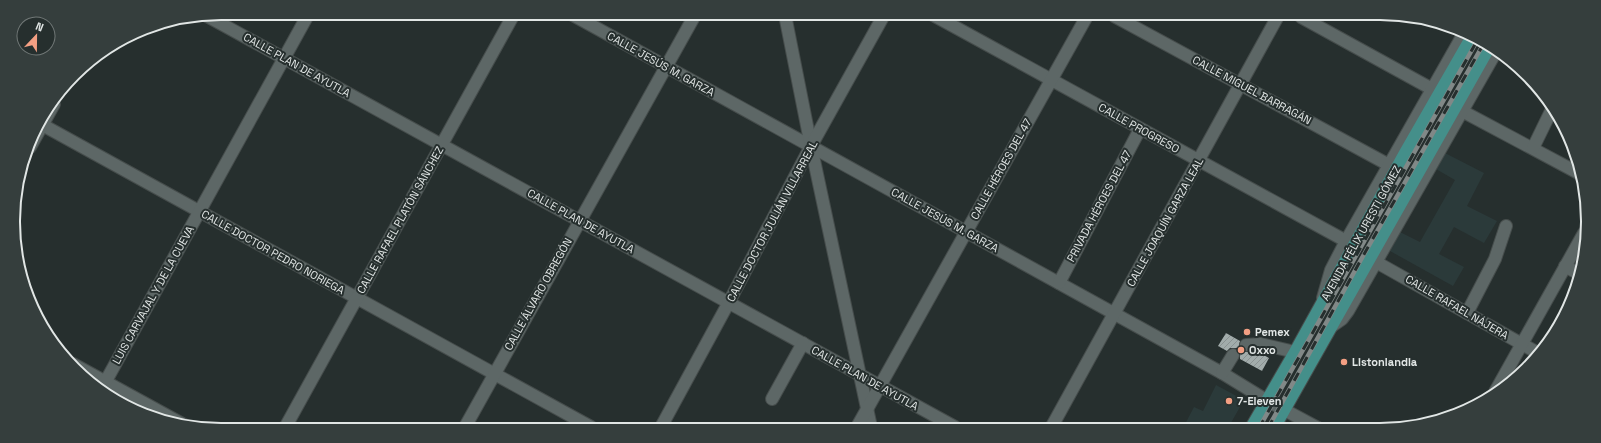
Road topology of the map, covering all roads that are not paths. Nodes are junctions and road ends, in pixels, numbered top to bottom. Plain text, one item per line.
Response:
1 (214, 20) edge
2 (305, 20) edge
3 (511, 20) edge
4 (582, 20) edge
5 (692, 20) edge
6 (786, 20) edge
7 (881, 20) edge
8 (942, 20) edge
9 (1084, 20) edge
10 (1121, 20) edge
11 (1276, 20) edge
12 (1307, 20) edge
13 (1462, 37) edge
14 (1469, 41) edge
15 (1487, 51) edge
16 (1494, 56) edge
17 (284, 58) junction
18 (666, 66) junction
19 (1051, 80) junction
20 (1241, 84) junction
21 (1432, 88) junction
22 (1462, 110) junction
23 (1550, 114) edge
24 (44, 126) edge
25 (1140, 129) junction
26 (442, 145) junction
27 (811, 146) junction
28 (1533, 148) junction
29 (1198, 161) junction
30 (1389, 165) junction
31 (1574, 171) edge
32 (199, 211) junction
33 (579, 220) junction
34 (1506, 226) dead end
35 (966, 232) junction
36 (1580, 239) edge
37 (1346, 241) junction
38 (1376, 262) junction
39 (1565, 266) junction
40 (1575, 271) edge
41 (1059, 283) junction
42 (357, 298) junction
43 (729, 302) junction
44 (1322, 303) junction
45 (1467, 312) junction
46 (1114, 314) junction
47 (1332, 326) junction
48 (803, 344) junction
49 (1522, 344) junction
50 (1246, 345) dead end
51 (1534, 351) edge
52 (1295, 352) junction
53 (1233, 355) dead end
54 (494, 373) junction
55 (1222, 373) junction
56 (861, 375) junction
57 (1501, 382) edge
58 (103, 385) edge
59 (880, 386) junction
60 (108, 387) edge
61 (772, 399) dead end
62 (1266, 400) junction
63 (868, 408) junction
64 (1284, 410) junction
65 (159, 413) edge
66 (288, 423) edge
67 (467, 423) edge
68 (584, 423) edge
69 (662, 423) edge
70 (859, 423) edge
71 (870, 423) edge
72 (948, 423) edge
73 (1054, 423) edge
74 (1254, 423) edge
75 (1277, 423) edge
76 (1309, 423) edge

1 - 17 street, CALLE PLAN DE AYUTLA
2 - 17 street, LUIS CARVAJAL Y DE LA CUEVA
3 - 26 street, CALLE RAFAEL PLATÓN SÁNCHEZ
4 - 18 street, CALLE JESÚS M. GARZA
5 - 18 street, CALLE ÁLVARO OBREGÓN
6 - 27 street
7 - 27 street, CALLE DOCTOR JULIÁN VILLARREAL
8 - 19 street, CALLE PROGRESO
9 - 19 street, CALLE HÉROES DEL 47
10 - 20 street, CALLE MIGUEL BARRAGÁN
11 - 20 street, CALLE JOAQUÍN GARZA LEAL
12 - 21 street
13 - 21 street
14 - 44 main road, AVENIDA FÉLIX URESTI GÓMEZ
15 - 47 main road, AVENIDA FÉLIX URESTI GÓMEZ
16 - 22 street
17 - 26 street, CALLE PLAN DE AYUTLA
17 - 32 street, LUIS CARVAJAL Y DE LA CUEVA
18 - 27 street, CALLE JESÚS M. GARZA
18 - 33 street, CALLE ÁLVARO OBREGÓN
19 - 25 street, CALLE PROGRESO
19 - 35 street, CALLE HÉROES DEL 47
20 - 29 street, CALLE JOAQUÍN GARZA LEAL
20 - 30 street, CALLE MIGUEL BARRAGÁN
21 - 30 street
22 - 28 street
22 - 38 street
23 - 28 street
24 - 32 street, CALLE DOCTOR PEDRO NORIEGA
25 - 29 street, CALLE PROGRESO
25 - 41 street, PRIVADA HÉROES DEL 47
26 - 33 street, CALLE PLAN DE AYUTLA
26 - 42 street, CALLE RAFAEL PLATÓN SÁNCHEZ
27 - 35 street, CALLE JESÚS M. GARZA
27 - 43 street, CALLE DOCTOR JULIÁN VILLARREAL
27 - 56 street
28 - 31 street
29 - 37 street, CALLE PROGRESO
29 - 46 street, CALLE JOAQUÍN GARZA LEAL
30 - 37 street
32 - 42 street, CALLE DOCTOR PEDRO NORIEGA
32 - 58 street, LUIS CARVAJAL Y DE LA CUEVA
33 - 43 street, CALLE PLAN DE AYUTLA
33 - 54 street, CALLE ÁLVARO OBREGÓN
34 - 45 street
35 - 41 street, CALLE JESÚS M. GARZA
35 - 59 street, CALLE HÉROES DEL 47
36 - 39 street
37 - 44 street
38 - 45 street, CALLE RAFAEL NÁJERA
38 - 47 street
39 - 40 street
39 - 49 street
41 - 46 street, CALLE JESÚS M. GARZA
42 - 54 street, CALLE DOCTOR PEDRO NORIEGA
42 - 66 street, CALLE RAFAEL PLATÓN SÁNCHEZ
43 - 48 street, CALLE PLAN DE AYUTLA
43 - 69 street, CALLE DOCTOR JULIÁN VILLARREAL
44 - 52 main road, AVENIDA FÉLIX URESTI GÓMEZ
45 - 49 street, CALLE RAFAEL NÁJERA
46 - 55 street, CALLE JESÚS M. GARZA
46 - 73 street, CALLE JOAQUÍN GARZA LEAL
47 - 64 main road, AVENIDA FÉLIX URESTI GÓMEZ
48 - 56 street, CALLE PLAN DE AYUTLA
48 - 61 street
49 - 51 street, CALLE RAFAEL NÁJERA
49 - 57 street
50 - 52 street
52 - 62 main road, AVENIDA FÉLIX URESTI GÓMEZ
53 - 55 street
54 - 67 street, CALLE ÁLVARO OBREGÓN
54 - 68 street, CALLE DOCTOR PEDRO NORIEGA
55 - 62 street, CALLE JESÚS M. GARZA
56 - 59 street, CALLE PLAN DE AYUTLA
56 - 63 street
59 - 63 street, CALLE HÉROES DEL 47
59 - 72 street, CALLE PLAN DE AYUTLA
60 - 65 street
62 - 64 street, CALLE JESÚS M. GARZA
62 - 74 main road, AVENIDA FÉLIX URESTI GÓMEZ
63 - 70 street, CALLE HÉROES DEL 47
63 - 71 street
64 - 75 main road, AVENIDA FÉLIX URESTI GÓMEZ
64 - 76 street, CALLE JESÚS M. GARZA

